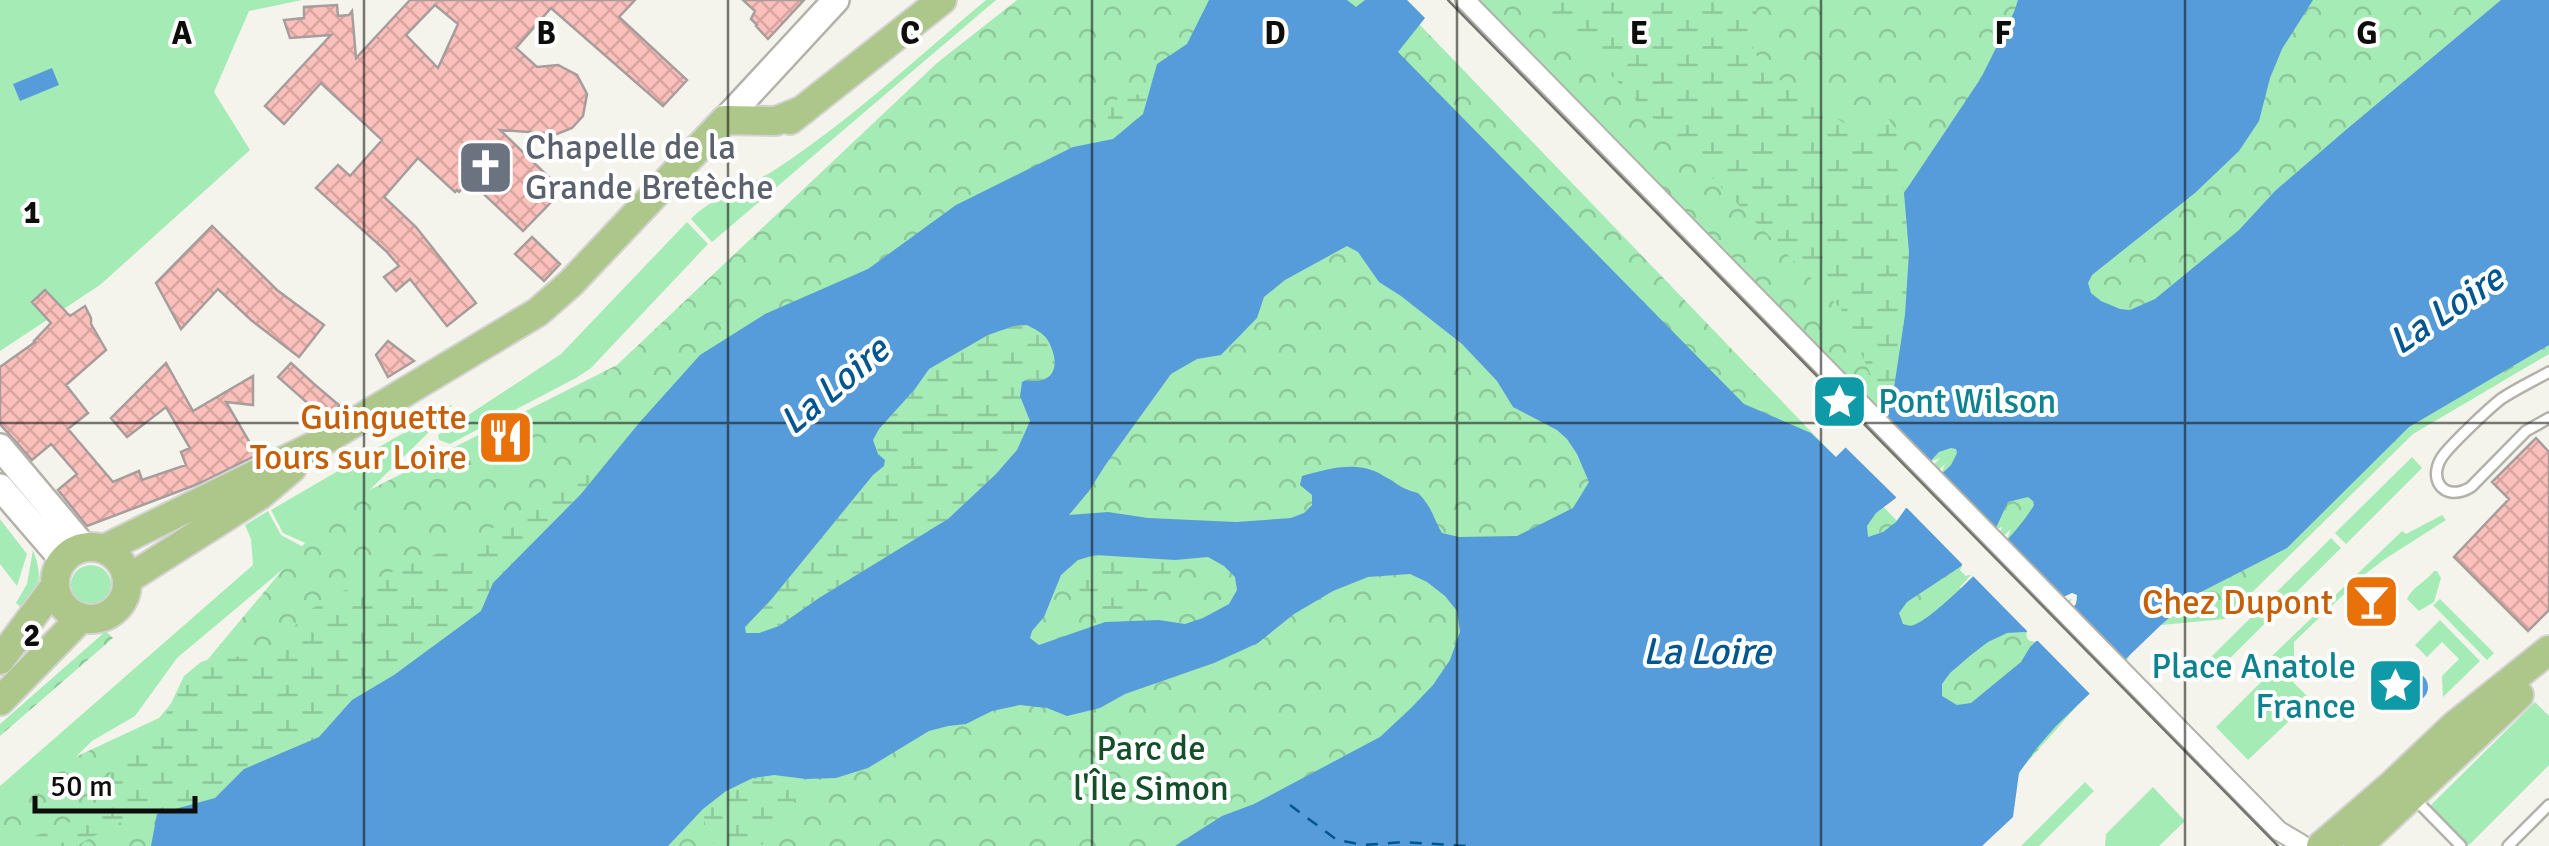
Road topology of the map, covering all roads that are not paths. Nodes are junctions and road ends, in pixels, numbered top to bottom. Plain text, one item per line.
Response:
1 (836, 0) edge
2 (942, 0) edge
3 (1465, 0) edge
4 (802, 110) junction
5 (725, 120) junction
6 (685, 163) junction
7 (2549, 372) edge
8 (2549, 418) edge
9 (320, 443) junction
10 (0, 447) edge
11 (0, 487) edge
12 (76, 560) junction
13 (128, 579) junction
14 (81, 618) junction
15 (10, 634) edge
16 (0, 660) edge
17 (2538, 668) edge
18 (0, 700) edge
19 (2410, 794) junction
20 (2549, 806) edge
21 (2311, 845) edge
22 (2358, 846) edge
23 (2461, 846) edge
24 (2508, 846) edge

1 - 5 street
2 - 4 main road
3 - 21 street
4 - 5 main road
4 - 6 main road
5 - 6 main road
6 - 9 main road
7 - 8 lane
9 - 12 main road
9 - 13 main road
10 - 12 street
11 - 12 street
12 - 13 main road
12 - 14 main road
12 - 15 main road
13 - 14 main road
14 - 18 main road
15 - 16 main road
17 - 19 main road
17 - 21 main road
19 - 22 main road
19 - 23 lane
20 - 24 lane

